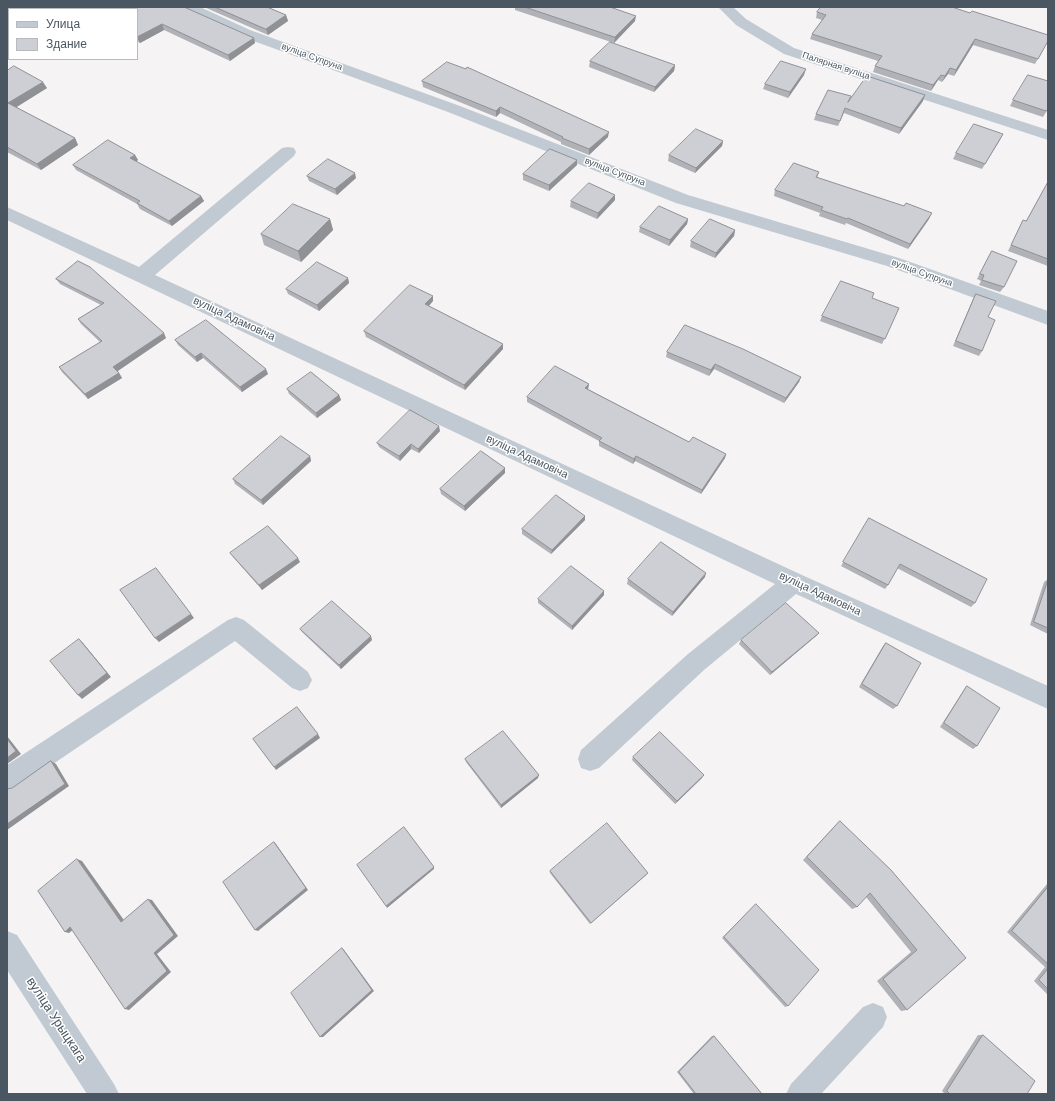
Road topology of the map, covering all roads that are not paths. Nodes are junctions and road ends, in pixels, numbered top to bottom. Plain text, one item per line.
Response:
1 (188, 7) edge
2 (725, 7) edge
3 (1048, 135) edge
4 (288, 152) dead end
5 (7, 213) edge
6 (141, 276) junction
7 (1048, 318) edge
8 (794, 582) junction
9 (300, 680) dead end
10 (1048, 698) edge
11 (590, 759) dead end
12 (7, 780) edge
13 (7, 945) edge
14 (873, 1017) dead end
15 (104, 1094) edge
16 (801, 1094) edge

1 - 7 street, вуліца Супруна
2 - 3 street, Палярная вуліца
4 - 6 street
5 - 6 street, вуліца Адамовіча
6 - 8 street, вуліца Адамовіча
8 - 10 street, вуліца Адамовіча
8 - 11 street
9 - 12 street
13 - 15 street, вуліца Урыцкага
14 - 16 street

